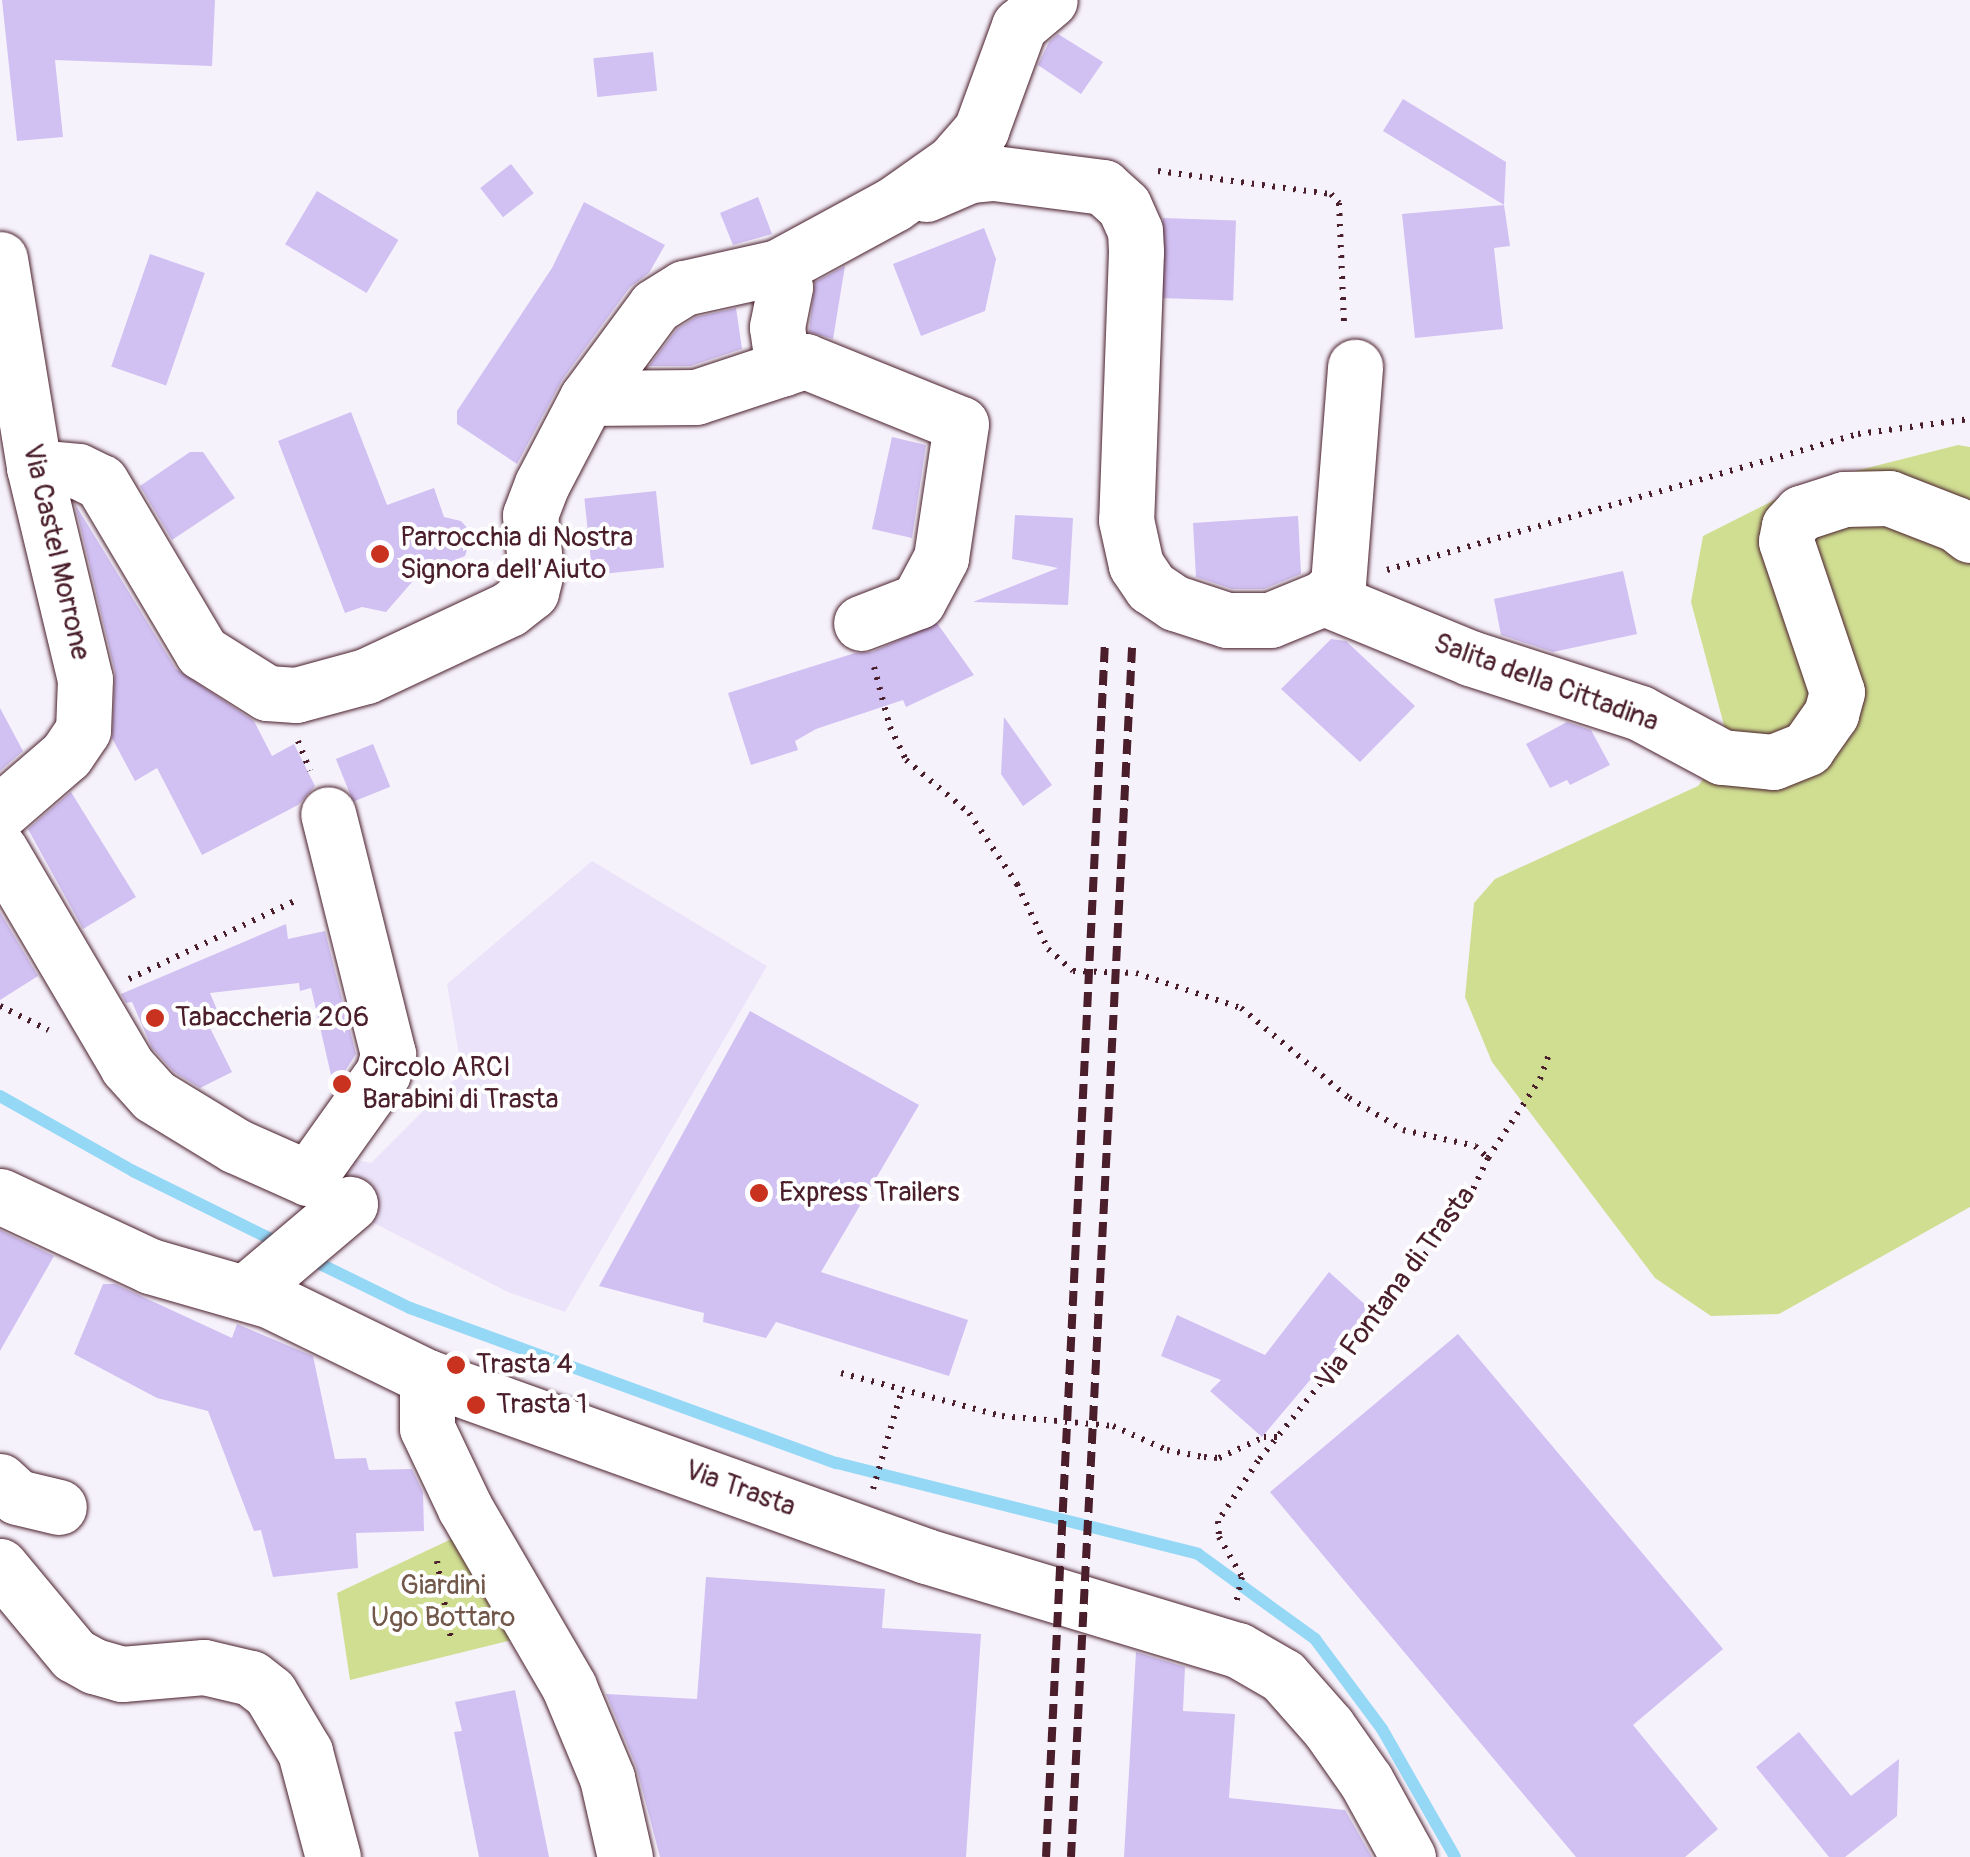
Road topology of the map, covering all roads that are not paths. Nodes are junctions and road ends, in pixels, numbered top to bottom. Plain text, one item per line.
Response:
1 (1050, 0) edge
2 (894, 204) junction
3 (0, 259) edge
4 (778, 267) junction
5 (784, 369) junction
6 (1354, 372) road end
7 (586, 398) junction
8 (34, 468) junction
9 (1970, 535) edge
10 (1331, 591) junction
11 (861, 623) road end
12 (0, 812) edge
13 (328, 814) road end
14 (0, 850) edge
15 (329, 1191) junction
16 (0, 1196) edge
17 (256, 1283) junction
18 (427, 1377) junction
19 (0, 1481) edge
20 (59, 1507) dead end
21 (0, 1566) edge
22 (334, 1857) edge
23 (625, 1857) edge
24 (1408, 1857) edge

1 - 2 street
2 - 4 street
2 - 10 street
3 - 8 street, Via Castel Morrone
4 - 5 street
4 - 7 street
5 - 7 street
5 - 11 street
6 - 10 street
7 - 8 street
8 - 12 street, Via Castel Morrone
9 - 10 street, Salita della Cittadina
13 - 15 street
14 - 15 street
15 - 17 street
16 - 17 street, Via Trasta
17 - 18 street, Via Trasta
18 - 23 street
18 - 24 street, Via Trasta
19 - 20 street
21 - 22 street

